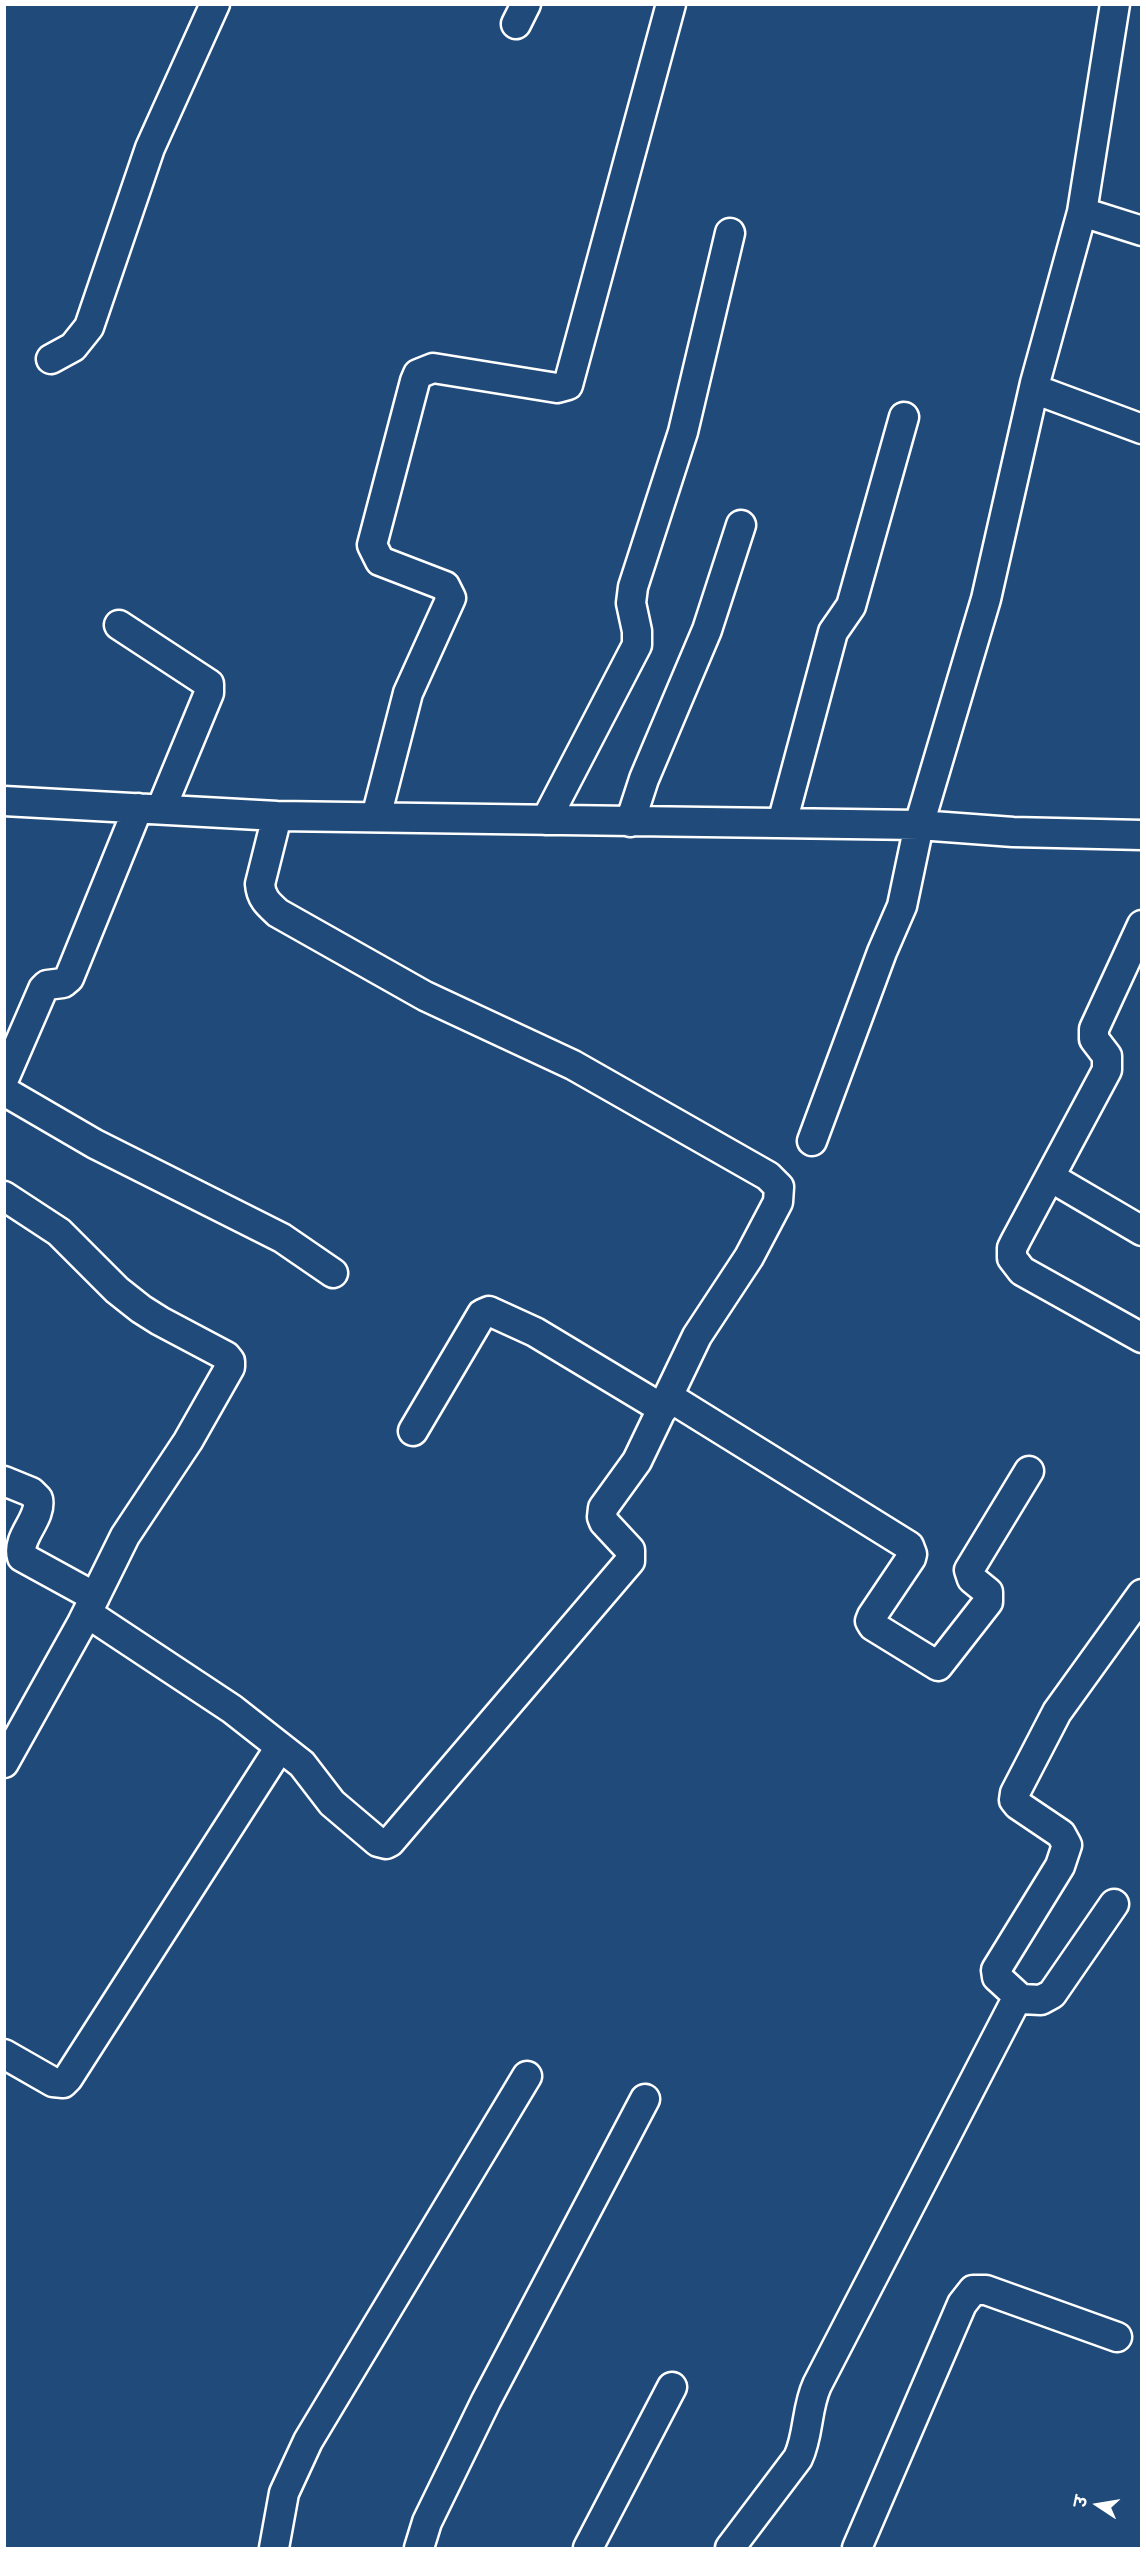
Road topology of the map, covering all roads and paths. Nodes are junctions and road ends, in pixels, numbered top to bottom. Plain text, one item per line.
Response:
1 (215, 4) edge
2 (671, 4) edge
3 (1115, 4) edge
4 (1082, 212) junction
5 (1142, 231) edge
6 (730, 233) dead end
7 (51, 358) dead end
8 (1034, 389) junction
9 (904, 417) dead end
10 (1142, 429) edge
11 (741, 525) dead end
12 (119, 624) dead end
13 (4, 801) edge
14 (149, 809) junction
15 (277, 816) junction
16 (376, 817) junction
17 (546, 820) junction
18 (630, 822) junction
19 (782, 823) junction
20 (919, 825) junction
21 (1142, 835) edge
22 (1142, 925) edge
23 (4, 1079) edge
24 (4, 1091) edge
25 (812, 1141) dead end
26 (1050, 1177) junction
27 (4, 1196) edge
28 (1142, 1231) edge
29 (333, 1273) dead end
30 (1142, 1338) edge
31 (666, 1403) junction
32 (413, 1431) dead end
33 (1029, 1471) dead end
34 (4, 1481) edge
35 (1142, 1594) edge
36 (91, 1605) junction
37 (280, 1747) junction
38 (4, 1763) edge
39 (1114, 1904) dead end
40 (1021, 1999) junction
41 (4, 2054) edge
42 (527, 2076) dead end
43 (645, 2099) dead end
44 (1117, 2337) dead end
45 (672, 2387) dead end
46 (274, 2548) edge
47 (419, 2548) edge
48 (588, 2548) edge
49 (730, 2548) edge
50 (856, 2548) edge

1 - 7 street
2 - 16 street
3 - 4 street
4 - 5 street
4 - 8 street
6 - 17 street
8 - 10 street
8 - 20 street
9 - 19 street
11 - 18 street
12 - 14 street
13 - 14 street
14 - 15 street
14 - 23 street
15 - 16 street
15 - 31 street
16 - 17 street
17 - 18 street
18 - 19 street
19 - 20 street
20 - 21 street
20 - 25 street
22 - 26 street
24 - 29 street
26 - 28 street
26 - 30 street
27 - 36 street
31 - 32 street
31 - 33 street
31 - 37 street
34 - 36 street
35 - 40 street
36 - 37 street
36 - 38 street
37 - 41 street
39 - 40 street
40 - 49 street
42 - 46 street
43 - 47 street
44 - 50 street
45 - 48 street

